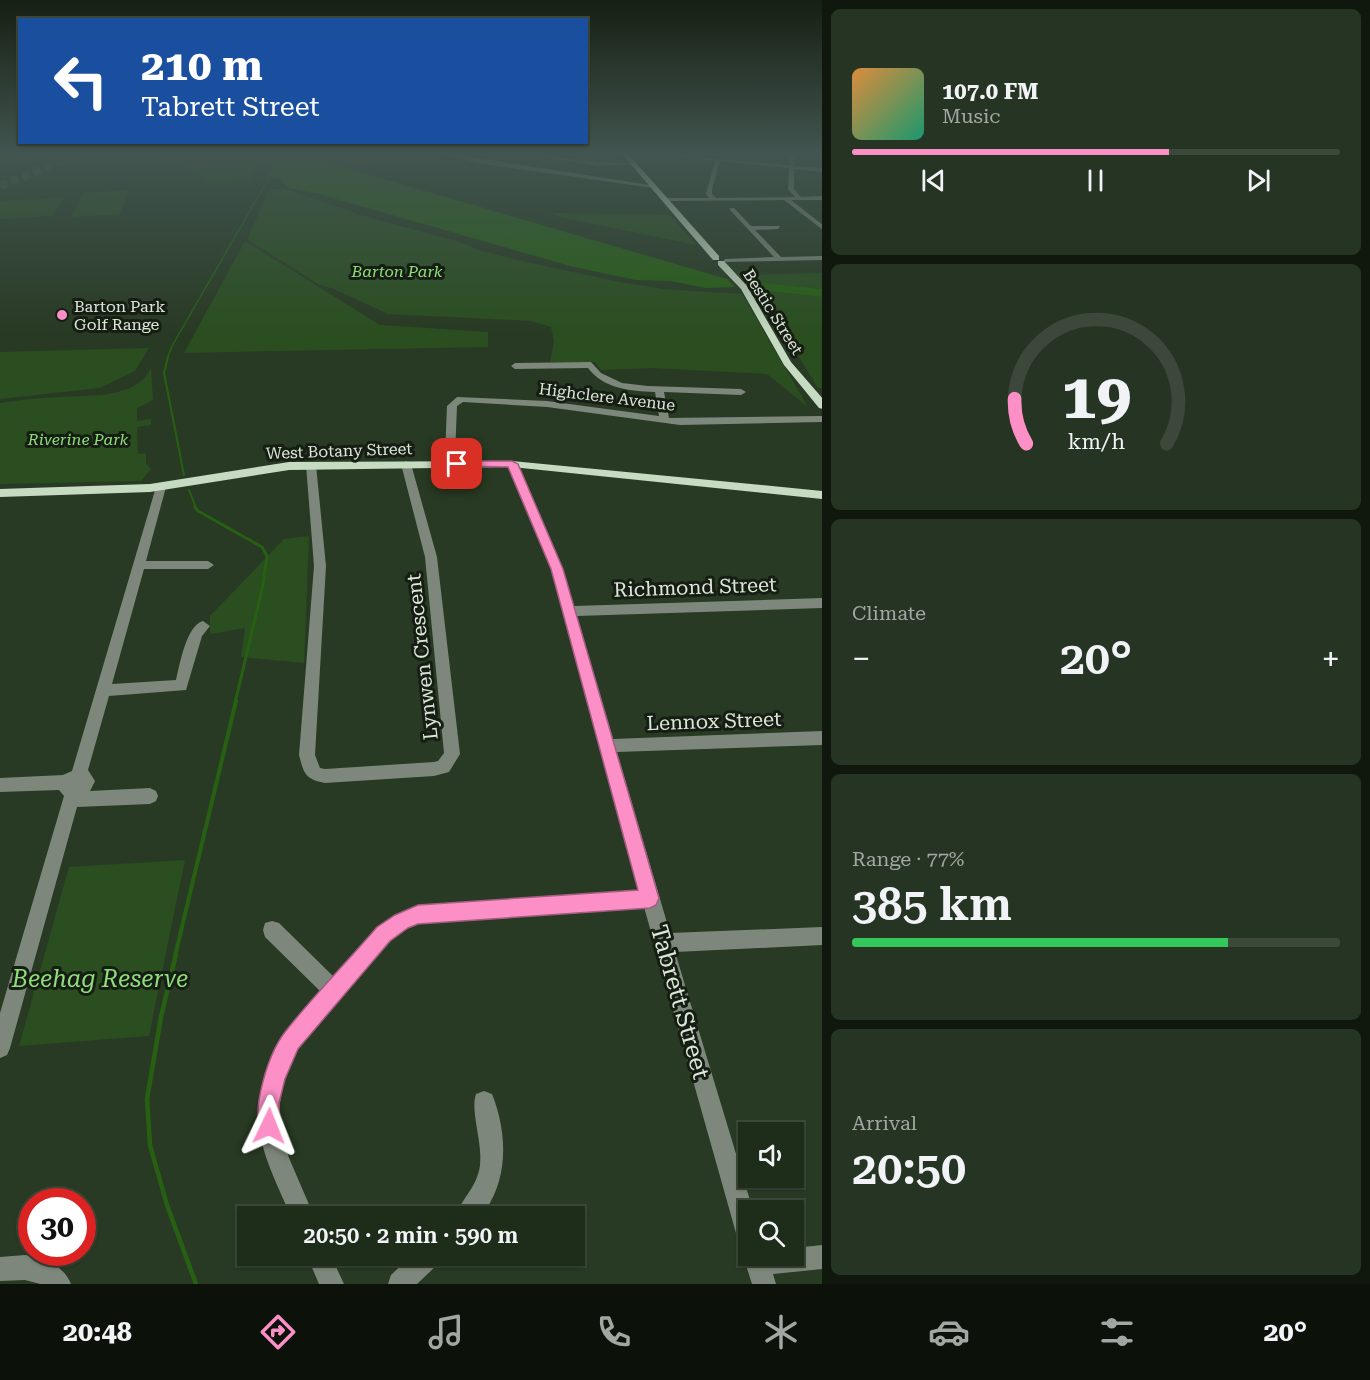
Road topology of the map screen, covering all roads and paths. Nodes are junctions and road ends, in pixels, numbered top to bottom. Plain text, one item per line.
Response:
1 (679, 214) edge
2 (736, 214) edge
3 (805, 214) edge
4 (778, 227) dead end
5 (749, 228) junction
6 (822, 228) edge
7 (822, 258) edge
8 (779, 260) junction
9 (721, 261) junction
10 (515, 366) dead end
11 (659, 389) junction
12 (741, 392) dead end
13 (822, 406) edge
14 (822, 419) edge
15 (665, 420) junction
16 (406, 464) junction
17 (457, 464) junction
18 (512, 464) junction
19 (311, 465) junction
20 (161, 487) junction
21 (0, 492) edge
22 (822, 495) edge
23 (139, 565) junction
24 (208, 565) dead end
25 (822, 603) edge
26 (569, 611) junction
27 (203, 626) dead end
28 (103, 690) junction
29 (822, 738) edge
30 (606, 746) junction
31 (0, 785) edge
32 (72, 787) junction
33 (150, 796) dead end
34 (650, 898) junction
35 (272, 930) dead end
36 (822, 936) edge
37 (663, 943) junction
38 (334, 991) junction
39 (0, 1048) edge
40 (484, 1102) dead end
41 (738, 1200) edge
42 (299, 1206) edge
43 (474, 1206) edge
44 (822, 1257) edge
45 (324, 1266) edge
46 (418, 1266) edge
47 (759, 1267) edge
48 (0, 1269) edge
49 (59, 1284) edge
50 (332, 1284) edge
51 (400, 1284) edge

1 - 9 main road, Bestic Street
2 - 5 street
3 - 6 street
4 - 5 street
5 - 8 street
7 - 8 street
8 - 9 street
9 - 13 main road, Bestic Street
10 - 11 street
11 - 12 street
11 - 15 street
14 - 15 street, Highclere Avenue
15 - 17 street, Highclere Avenue
16 - 17 main road, West Botany Street
16 - 19 main road, West Botany Street
16 - 19 street, Lynwen Crescent
17 - 18 main road, West Botany Street
18 - 22 main road, West Botany Street
18 - 26 street, Tabrett Street
19 - 20 main road, West Botany Street
20 - 21 main road, West Botany Street
20 - 23 street
23 - 24 street
23 - 28 street
25 - 26 street, Richmond Street
26 - 30 street, Tabrett Street
27 - 28 street
28 - 32 street
29 - 30 street, Lennox Street
30 - 34 street, Tabrett Street
31 - 32 street
32 - 33 street
32 - 39 street
34 - 37 street, Tabrett Street
34 - 38 street
35 - 38 street
36 - 37 street
37 - 41 street, Tabrett Street
38 - 42 street
40 - 43 street
44 - 47 street
45 - 50 street
46 - 51 street
48 - 49 street

